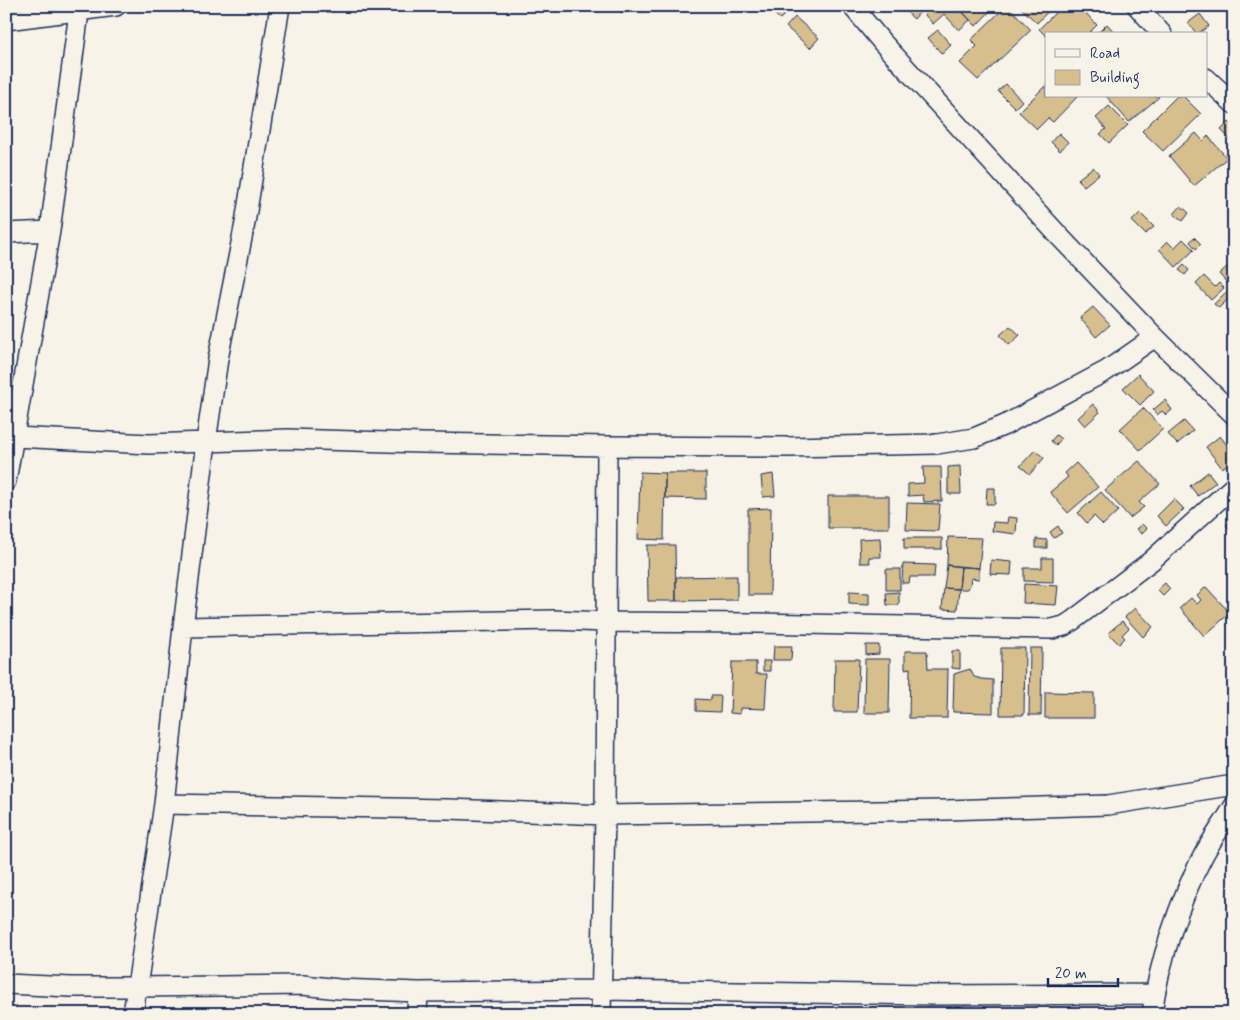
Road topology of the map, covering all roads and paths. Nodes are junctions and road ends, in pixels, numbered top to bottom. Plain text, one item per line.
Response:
1 (116, 6) edge
2 (280, 6) edge
3 (852, 6) edge
4 (1137, 6) edge
5 (79, 12) junction
6 (6, 20) edge
7 (1160, 32) edge
8 (1208, 80) edge
9 (1234, 104) edge
10 (50, 231) junction
11 (6, 233) edge
12 (1155, 337) junction
13 (1234, 415) edge
14 (15, 437) junction
15 (206, 442) junction
16 (607, 446) junction
17 (6, 480) edge
18 (1234, 486) edge
19 (606, 622) junction
20 (183, 627) junction
21 (1234, 785) edge
22 (164, 804) junction
23 (1234, 806) edge
24 (605, 815) junction
25 (6, 984) edge
26 (138, 987) junction
27 (602, 990) junction
28 (418, 992) junction
29 (1154, 994) junction
30 (133, 1014) edge
31 (417, 1014) edge
32 (602, 1014) edge
33 (1152, 1014) edge

1 - 5 street
2 - 15 street
3 - 12 street
4 - 7 street
5 - 6 street
5 - 10 street
8 - 9 street
10 - 11 street
10 - 14 street
12 - 13 street
12 - 16 street
14 - 15 street
14 - 17 street
15 - 16 street
15 - 20 street
16 - 19 street
18 - 19 street
19 - 20 street
19 - 24 street
20 - 22 street
21 - 24 street
22 - 24 street
22 - 26 street
23 - 29 street
24 - 27 street
25 - 26 street
26 - 28 street
26 - 30 street
27 - 28 street
27 - 29 street
27 - 32 street
28 - 31 street
29 - 33 street

